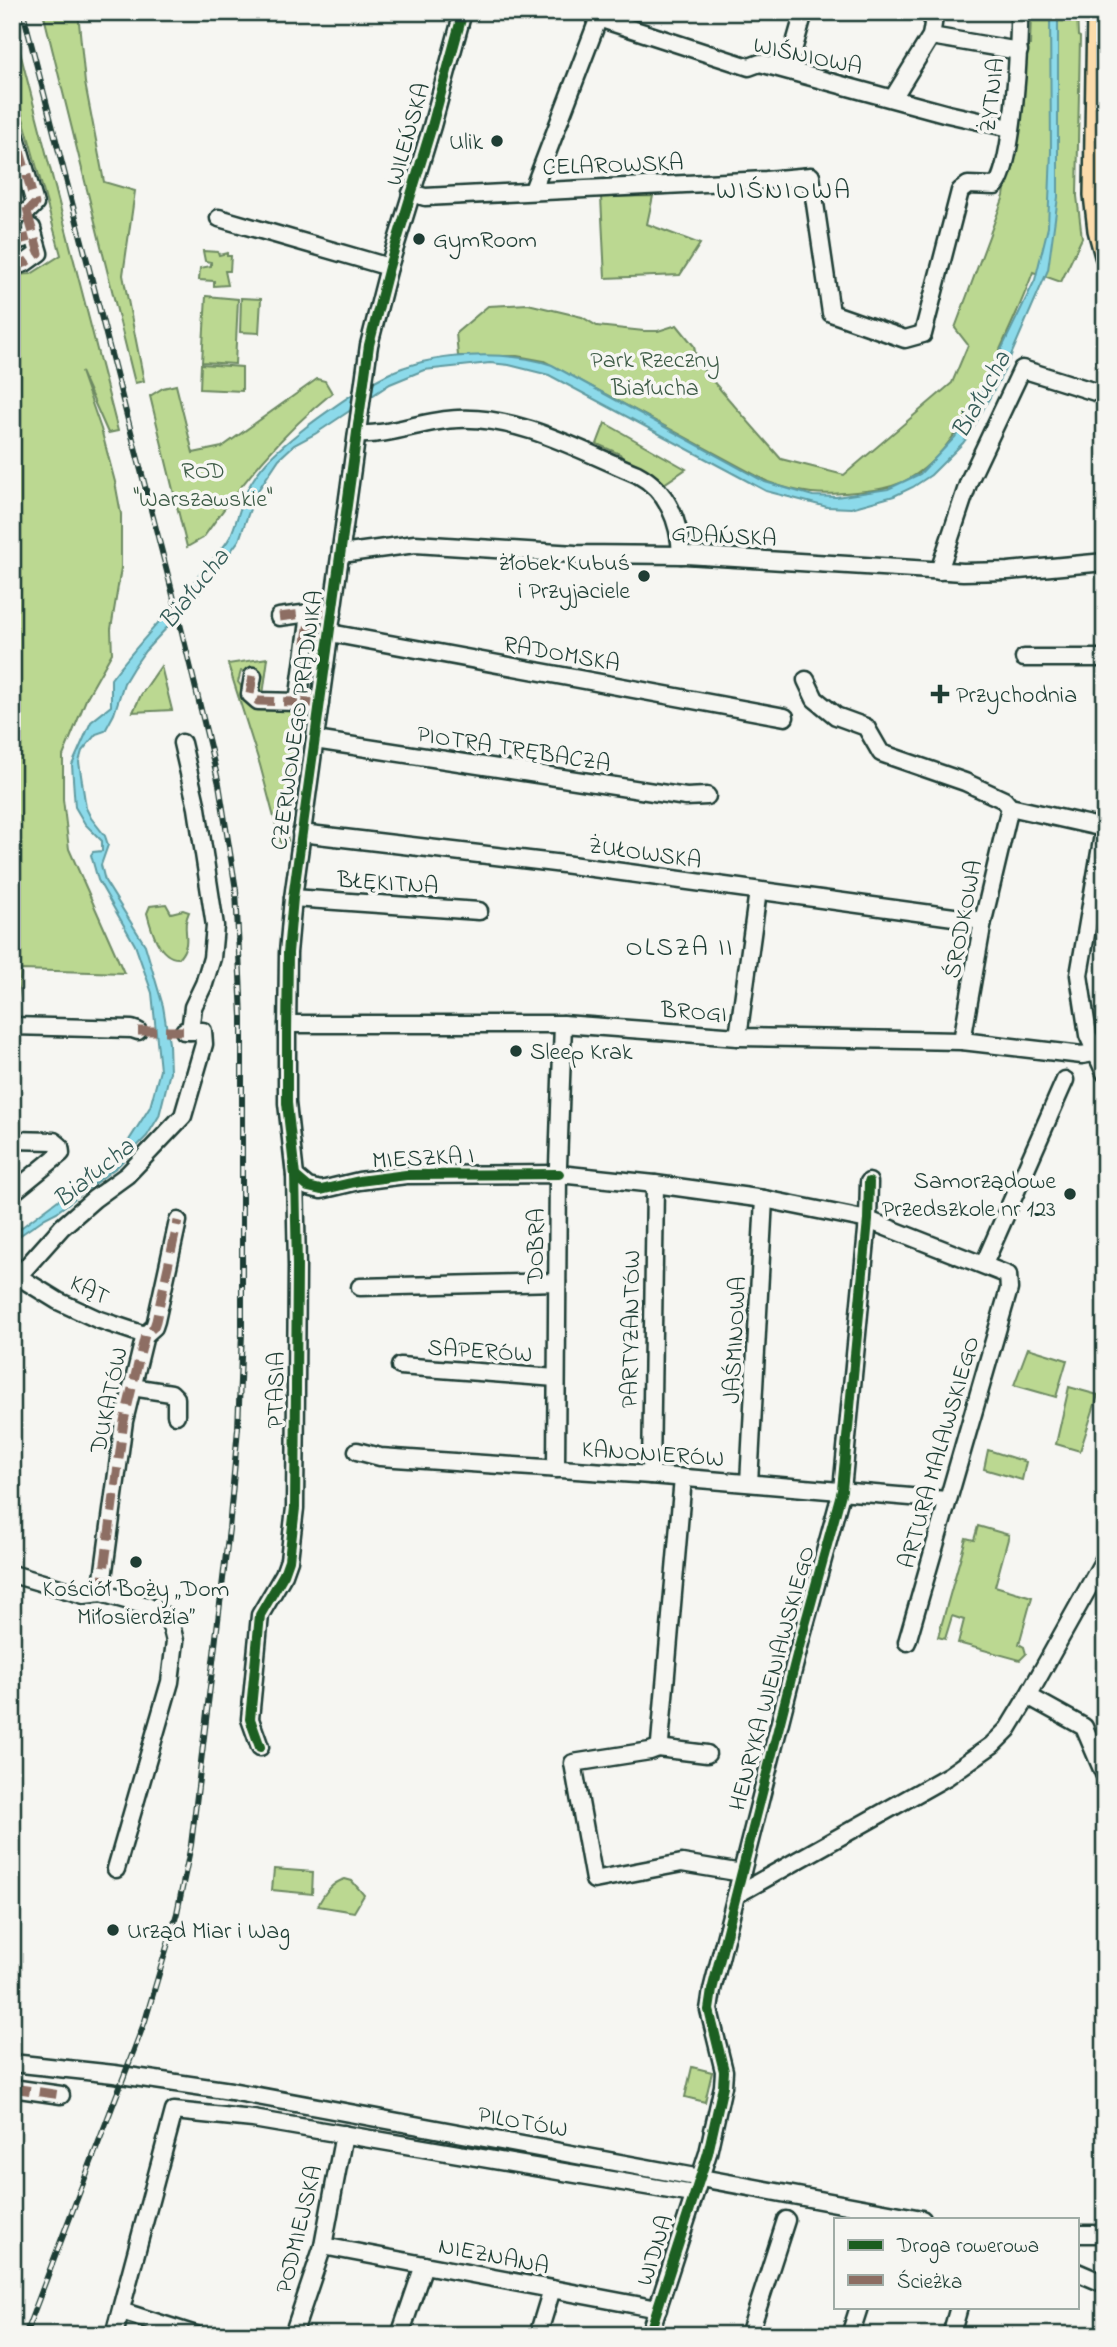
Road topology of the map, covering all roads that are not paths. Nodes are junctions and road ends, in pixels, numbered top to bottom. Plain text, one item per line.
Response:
1 (463, 12) edge
2 (804, 12) edge
3 (935, 12) edge
4 (1019, 12) edge
5 (1097, 12) edge
6 (600, 15) edge
7 (931, 36) junction
8 (1019, 51) junction
9 (790, 61) dead end
10 (893, 98) junction
11 (12, 123) edge
12 (1010, 128) junction
13 (1000, 183) joint
14 (533, 190) junction
15 (411, 193) junction
16 (20, 214) edge
17 (219, 218) dead end
18 (34, 236) junction
19 (12, 242) edge
20 (1105, 256) edge
21 (12, 267) edge
22 (389, 267) junction
23 (1105, 395) edge
24 (358, 429) junction
25 (341, 554) junction
26 (681, 555) junction
27 (1105, 562) edge
28 (939, 571) junction
29 (310, 613) junction
30 (333, 613) junction
31 (279, 617) dead end
32 (330, 633) junction
33 (1024, 658) dead end
34 (1105, 658) edge
35 (253, 676) dead end
36 (806, 680) dead end
37 (298, 702) junction
38 (320, 704) junction
39 (785, 717) dead end
40 (315, 740) junction
41 (183, 743) dead end
42 (706, 796) dead end
43 (1010, 807) junction
44 (1104, 825) edge
45 (301, 834) junction
46 (758, 891) junction
47 (293, 898) junction
48 (479, 911) dead end
49 (983, 921) junction
50 (287, 1024) junction
51 (562, 1024) junction
52 (12, 1026) edge
53 (138, 1031) dead end
54 (738, 1037) junction
55 (962, 1041) junction
56 (1101, 1052) edge
57 (1105, 1073) edge
58 (1065, 1080) dead end
59 (12, 1140) edge
60 (559, 1174) junction
61 (295, 1176) junction
62 (869, 1182) dead end
63 (655, 1184) junction
64 (12, 1193) edge
65 (764, 1199) junction
66 (868, 1220) junction
67 (178, 1221) dead end
68 (984, 1264) junction
69 (1008, 1275) joint
70 (15, 1280) edge
71 (557, 1282) junction
72 (360, 1287) dead end
73 (145, 1335) junction
74 (400, 1366) dead end
75 (556, 1378) junction
76 (132, 1387) junction
77 (176, 1415) dead end
78 (356, 1451) dead end
79 (556, 1469) junction
80 (651, 1475) junction
81 (683, 1478) junction
82 (749, 1483) junction
83 (842, 1490) junction
84 (946, 1500) junction
85 (1105, 1558) edge
86 (12, 1574) edge
87 (101, 1593) junction
88 (907, 1642) dead end
89 (1028, 1696) junction
90 (260, 1747) dead end
91 (657, 1748) junction
92 (707, 1754) dead end
93 (1105, 1776) edge
94 (116, 1869) dead end
95 (742, 1873) junction
96 (736, 1895) junction
97 (12, 2063) edge
98 (12, 2088) edge
99 (61, 2095) dead end
100 (344, 2134) junction
101 (699, 2177) junction
102 (693, 2194) junction
103 (886, 2216) edge
104 (910, 2218) edge
105 (786, 2220) dead end
106 (1078, 2234) edge
107 (1105, 2234) edge
108 (323, 2246) junction
109 (424, 2265) junction
110 (1078, 2272) edge
111 (1105, 2284) edge
112 (552, 2289) junction
113 (859, 2308) edge
114 (959, 2308) edge
115 (657, 2309) junction
116 (121, 2311) junction
117 (114, 2335) edge
118 (196, 2335) edge
119 (293, 2335) edge
120 (400, 2335) edge
121 (538, 2335) edge
122 (649, 2335) edge
123 (749, 2335) edge
124 (850, 2335) edge
125 (951, 2335) edge

1 - 15 street, WILEŃSKA
2 - 9 street, WIŚNIOWA
3 - 7 street
4 - 8 street, ŻYTNIA
5 - 20 main road
6 - 10 street, WIŚNIOWA
6 - 14 street
7 - 8 street
7 - 10 street
8 - 12 street, ŻYTNIA
10 - 12 street, WIŚNIOWA
11 - 16 street
12 - 13 street, ŻYTNIA
13 - 14 street, CELAROWSKA
14 - 15 street, CELAROWSKA
15 - 22 street, WILEŃSKA
16 - 18 street
17 - 22 street
18 - 19 street
18 - 21 street
22 - 24 street, WILEŃSKA
23 - 28 street
24 - 25 street, CZERWONEGO PRĄDNIKA
24 - 26 street
25 - 26 street, GDAŃSKA
25 - 30 street, CZERWONEGO PRĄDNIKA
26 - 28 street, GDAŃSKA
27 - 28 street, GDAŃSKA
29 - 30 street
29 - 31 street
29 - 37 street
30 - 32 street, CZERWONEGO PRĄDNIKA
32 - 38 street, CZERWONEGO PRĄDNIKA
32 - 39 street, RADOMSKA
33 - 34 street
35 - 37 street
36 - 43 street
37 - 38 street
38 - 40 street, CZERWONEGO PRĄDNIKA
40 - 42 street, PIOTRA TRĘBACZA
40 - 45 street, CZERWONEGO PRĄDNIKA
41 - 70 street
43 - 44 street
43 - 49 street, ŚRODKOWA
44 - 56 street
45 - 46 street, ŻUŁOWSKA
45 - 47 street, CZERWONEGO PRĄDNIKA
46 - 49 street, ŻUŁOWSKA
46 - 54 street
47 - 48 street, BŁĘKITNA
47 - 50 street, CZERWONEGO PRĄDNIKA
49 - 55 street, ŚRODKOWA
50 - 51 street, BROGI
50 - 61 street, PTASIA
51 - 54 street, BROGI
51 - 60 street, DOBRA
52 - 53 street
54 - 55 street, BROGI
55 - 56 street, BROGI
56 - 57 street
58 - 68 street
59 - 64 street
60 - 61 street, MIESZKA I
60 - 63 street, MIESZKA I
60 - 71 street, DOBRA
61 - 90 street, PTASIA
62 - 66 street, HENRYKA WIENIAWSKIEGO
63 - 65 street, MIESZKA I
63 - 80 street, PARTYZANTÓW
65 - 66 street, MIESZKA I
65 - 82 street, JAŚMINOWA
66 - 68 street, MIESZKA I
66 - 83 street, HENRYKA WIENIAWSKIEGO
67 - 73 street, DUKATÓW
68 - 69 street, MIESZKA I
69 - 84 street, ARTURA MALAWSKIEGO
70 - 73 street, KĄT
71 - 72 street
71 - 75 street, DOBRA
73 - 76 street, DUKATÓW
74 - 75 street, SAPERÓW
75 - 79 street, DOBRA
76 - 77 street
76 - 87 street, DUKATÓW
78 - 79 street, KANONIERÓW
79 - 80 street, KANONIERÓW
80 - 81 street, KANONIERÓW
81 - 82 street, KANONIERÓW
81 - 91 street
82 - 83 street, KANONIERÓW
83 - 84 street, KANONIERÓW
83 - 95 street, HENRYKA WIENIAWSKIEGO
84 - 88 street, ARTURA MALAWSKIEGO
85 - 89 street
86 - 87 street
87 - 94 street
89 - 93 street
89 - 96 street
91 - 92 street
91 - 95 street
95 - 96 street, HENRYKA WIENIAWSKIEGO
96 - 101 street, HENRYKA WIENIAWSKIEGO
97 - 101 street, PILOTÓW
98 - 99 street
100 - 102 street, PILOTÓW
100 - 108 street, PODMIEJSKA
100 - 116 street, PILOTÓW
101 - 102 street, WIDNA
101 - 103 street, PILOTÓW
102 - 115 street, WIDNA
103 - 104 street, PILOTÓW
105 - 123 street
106 - 107 street
108 - 109 street, NIEZNANA
108 - 119 street, PODMIEJSKA
109 - 112 street, NIEZNANA
109 - 120 street
110 - 111 street
112 - 115 street, NIEZNANA
112 - 121 street
113 - 124 street
114 - 125 street
115 - 122 street, WIDNA
116 - 117 street
116 - 118 street

